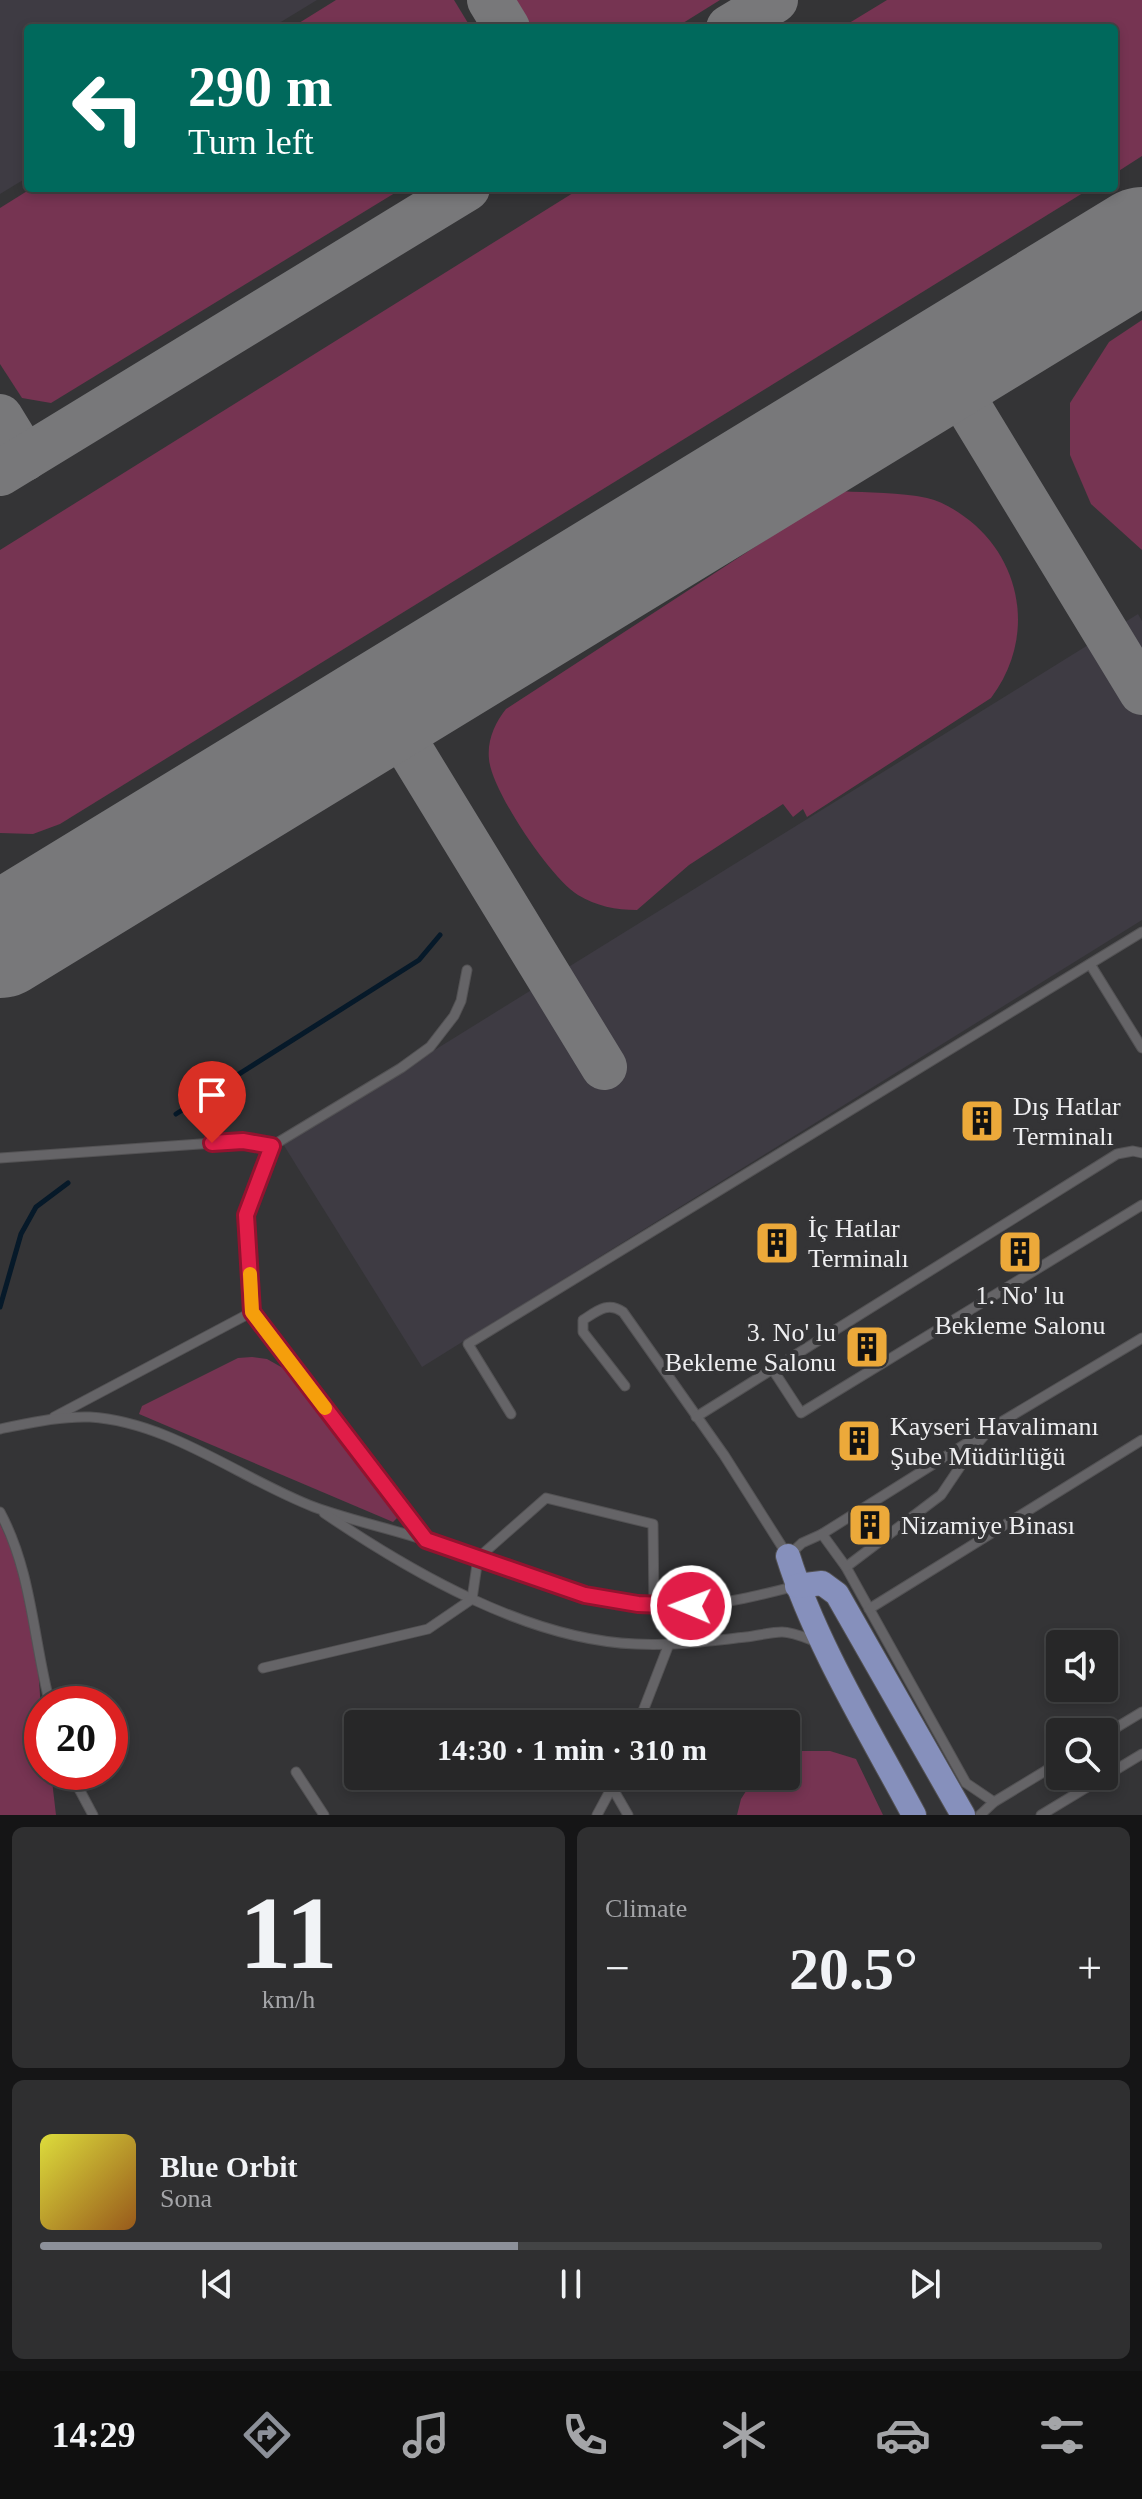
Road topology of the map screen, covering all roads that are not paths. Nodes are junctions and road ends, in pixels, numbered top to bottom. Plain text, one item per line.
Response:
1 (1142, 932) edge
2 (1090, 964) junction
3 (467, 970) dead end
4 (1142, 1048) edge
5 (272, 1146) junction
6 (1142, 1153) edge
7 (0, 1158) edge
8 (1142, 1205) edge
9 (252, 1312) junction
10 (1142, 1338) edge
11 (773, 1370) junction
12 (625, 1386) dead end
13 (511, 1414) dead end
14 (696, 1417) junction
15 (50, 1419) junction
16 (991, 1428) junction
17 (0, 1429) edge
18 (1142, 1440) edge
19 (315, 1507) junction
20 (0, 1512) edge
21 (822, 1534) junction
22 (426, 1540) junction
23 (788, 1556) junction
24 (478, 1558) junction
25 (846, 1567) junction
26 (797, 1586) junction
27 (472, 1599) junction
28 (654, 1605) junction
29 (869, 1609) junction
30 (669, 1644) junction
31 (824, 1644) junction
32 (263, 1668) dead end
33 (47, 1686) edge
34 (643, 1710) edge
35 (1142, 1712) edge
36 (1118, 1727) edge
37 (1142, 1754) edge
38 (1046, 1770) edge
39 (296, 1772) dead end
40 (80, 1790) edge
41 (612, 1790) edge
42 (614, 1790) edge
43 (994, 1802) junction
44 (93, 1815) edge
45 (324, 1815) edge
46 (597, 1815) edge
47 (628, 1815) edge
48 (914, 1815) edge
49 (963, 1815) edge
50 (980, 1815) edge
51 (1041, 1815) edge

1 - 2 lane
2 - 4 lane
2 - 13 lane
3 - 5 lane
5 - 7 lane
5 - 9 lane
6 - 11 lane
8 - 11 lane
9 - 15 lane
9 - 22 lane
10 - 16 lane
11 - 14 lane
12 - 14 lane
14 - 23 lane
15 - 17 lane
15 - 19 lane
16 - 21 lane
16 - 25 lane
18 - 29 lane
19 - 22 lane
19 - 27 lane
20 - 33 lane
21 - 23 lane
21 - 25 lane
22 - 24 lane
23 - 26 main road
24 - 27 lane
24 - 28 lane
24 - 28 lane
25 - 29 lane
26 - 28 lane
26 - 31 main road
26 - 49 main road
27 - 30 lane
27 - 32 lane
29 - 43 lane
30 - 31 lane
30 - 34 lane
31 - 48 main road
35 - 36 lane
37 - 51 lane
38 - 43 lane
39 - 45 lane
40 - 44 lane
41 - 46 lane
42 - 47 lane
43 - 50 lane

